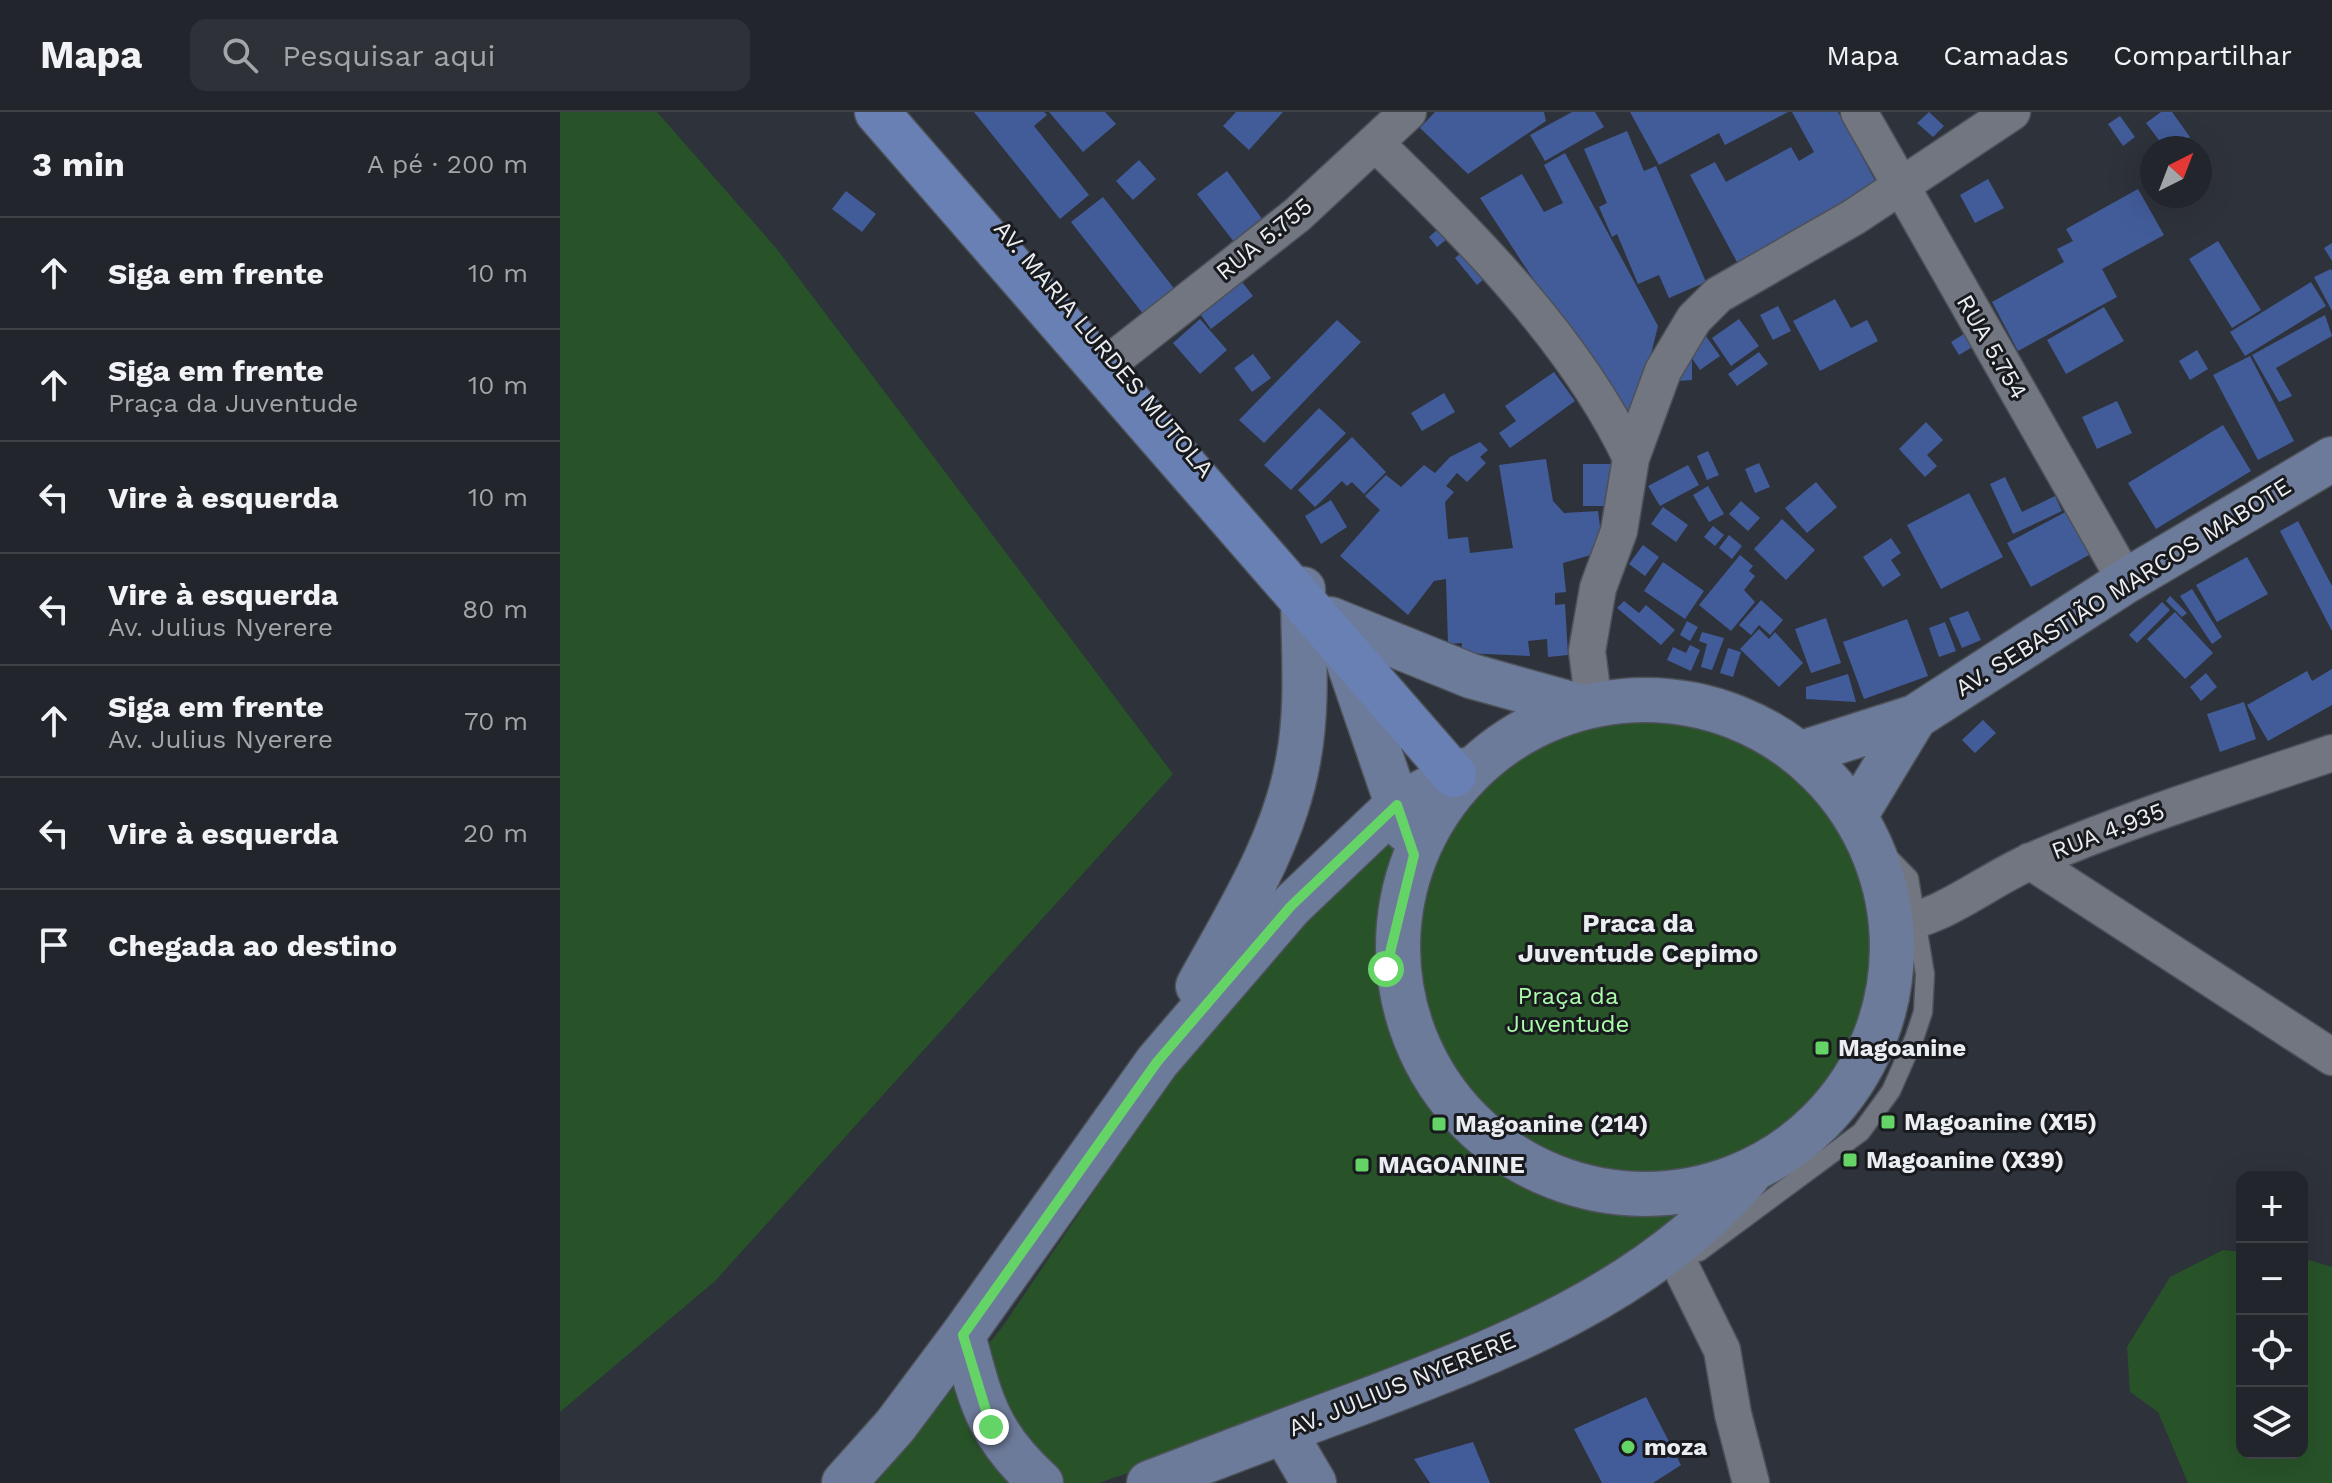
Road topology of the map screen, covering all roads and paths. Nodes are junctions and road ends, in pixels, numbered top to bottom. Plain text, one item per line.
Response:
1 (877, 112) edge
2 (901, 112) edge
3 (1408, 112) edge
4 (1859, 112) edge
5 (2012, 112) edge
6 (1375, 143) junction
7 (1899, 184) junction
8 (1114, 359) junction
9 (1631, 458) junction
10 (2332, 459) edge
11 (2126, 581) junction
12 (1316, 604) junction
13 (1588, 706) junction
14 (1915, 717) junction
15 (2332, 753) edge
16 (1799, 754) junction
17 (1467, 769) junction
18 (1397, 805) junction
19 (1865, 836) junction
20 (1414, 855) junction
21 (2030, 861) junction
22 (1905, 923) junction
23 (2332, 1057) edge
24 (1145, 1078) junction
25 (1770, 1161) junction
26 (1676, 1258) junction
27 (963, 1335) junction
28 (1303, 1463) edge
29 (844, 1483) edge
30 (1041, 1483) edge
31 (1149, 1483) edge
32 (1751, 1483) edge

1 - 17 main road
2 - 8 main road, AV. MARIA LURDES MUTOLA
3 - 6 street, RUA 5.755
4 - 7 street, RUA 5.754
5 - 7 street
6 - 8 street, RUA 5.755
6 - 9 street
7 - 9 street
7 - 11 street, RUA 5.754
8 - 12 main road, AV. MARIA LURDES MUTOLA
9 - 13 street
10 - 11 main road, AV. SEBASTIÃO MARCOS MABOTE
11 - 14 main road, AV. SEBASTIÃO MARCOS MABOTE
12 - 13 main road
12 - 18 main road
12 - 24 main road
13 - 16 main road
13 - 17 main road
14 - 16 main road, AV. SEBASTIÃO MARCOS MABOTE
14 - 19 main road, AV. SEBASTIÃO MARCOS MABOTE
15 - 21 street, RUA 4.935
16 - 19 main road
17 - 18 main road
17 - 20 main road
18 - 20 main road
18 - 24 main road
19 - 22 main road
20 - 25 main road
21 - 22 street, RUA 4.935
21 - 23 street
22 - 25 main road
22 - 26 lane
24 - 27 main road
25 - 26 main road, AV. JULIUS NYERERE
26 - 28 main road, AV. JULIUS NYERERE
26 - 32 street
27 - 29 main road
27 - 30 main road
28 - 31 main road, AV. JULIUS NYERERE

